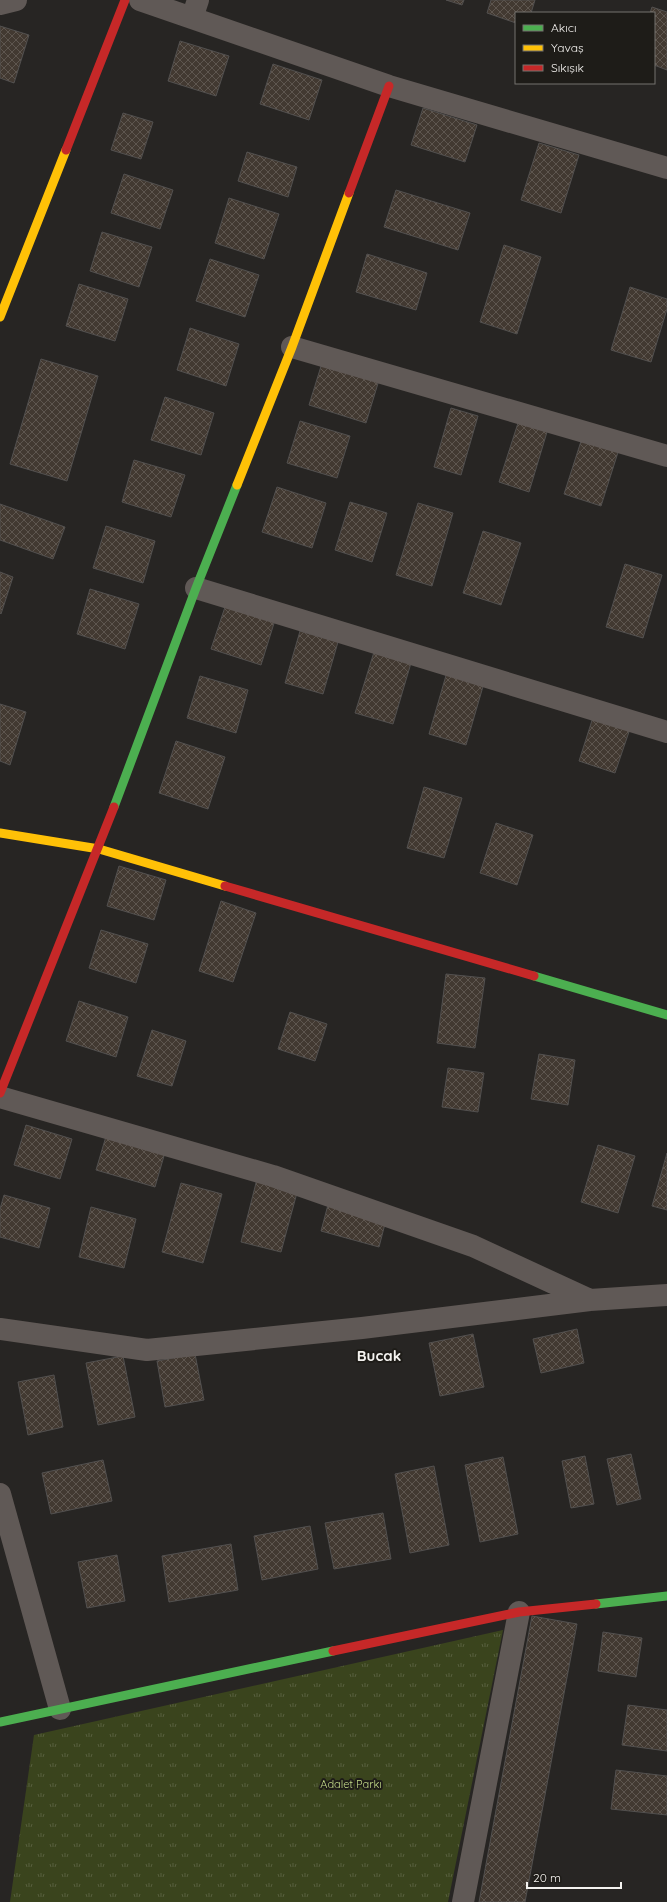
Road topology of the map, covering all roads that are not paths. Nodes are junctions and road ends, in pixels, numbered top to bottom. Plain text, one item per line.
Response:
1 (16, 0) edge
2 (125, 0) edge
3 (140, 0) edge
4 (0, 4) edge
5 (195, 9) edge
6 (389, 86) junction
7 (667, 168) edge
8 (0, 317) edge
9 (292, 347) junction
10 (667, 456) edge
11 (196, 588) junction
12 (667, 732) edge
13 (0, 833) edge
14 (99, 849) junction
15 (667, 1015) edge
16 (0, 1093) edge
17 (0, 1097) edge
18 (667, 1295) edge
19 (590, 1300) junction
20 (0, 1329) edge
21 (0, 1494) edge
22 (667, 1596) edge
23 (519, 1612) junction
24 (60, 1709) junction
25 (0, 1722) edge
26 (463, 1902) edge

1 - 4 street
2 - 8 street
3 - 5 street
5 - 6 street
6 - 7 street
6 - 9 street
9 - 10 street
9 - 11 street
11 - 12 street
11 - 14 street
13 - 14 street
14 - 15 street
14 - 16 street
17 - 19 street
18 - 19 street
19 - 20 street
21 - 24 street
22 - 23 street
23 - 24 street
23 - 26 street
24 - 25 street

